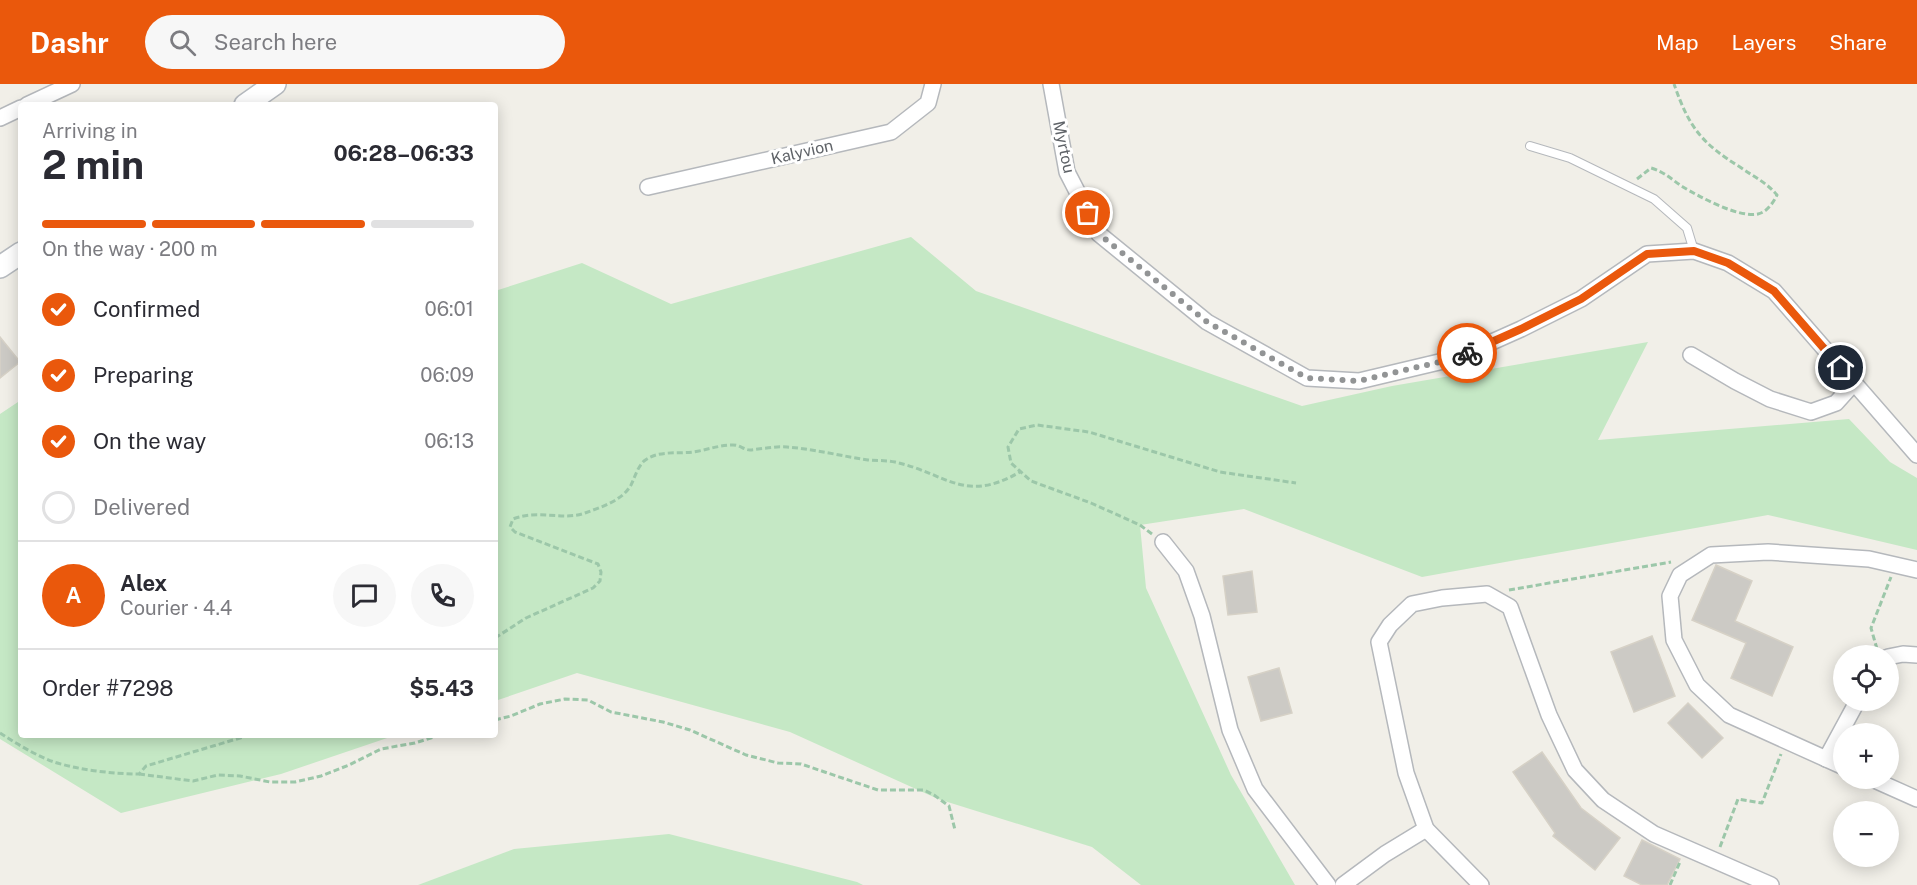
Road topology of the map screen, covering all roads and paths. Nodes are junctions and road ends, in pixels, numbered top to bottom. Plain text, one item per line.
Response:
1 (72, 84) edge
2 (275, 84) edge
3 (933, 84) edge
4 (1051, 84) edge
5 (1674, 84) edge
6 (33, 102) edge
7 (249, 102) edge
8 (18, 109) edge
9 (0, 118) edge
10 (1530, 146) dead end
11 (1628, 185) junction
12 (648, 187) dead end
13 (1694, 251) junction
14 (18, 255) edge
15 (0, 267) edge
16 (1691, 356) dead end
17 (1854, 383) junction
18 (1917, 455) edge
19 (1020, 472) junction
20 (1296, 483) dead end
21 (1163, 542) joint
22 (1676, 561) dead end
23 (1897, 564) junction
24 (1917, 570) edge
25 (1487, 594) junction
26 (498, 636) edge
27 (1876, 645) edge
28 (1899, 655) edge
29 (1917, 655) edge
30 (1852, 711) edge
31 (498, 719) edge
32 (0, 733) edge
33 (240, 738) edge
34 (431, 738) edge
35 (1786, 741) junction
36 (1826, 759) junction
37 (1833, 762) edge
38 (139, 774) junction
39 (1895, 789) edge
40 (1917, 799) edge
41 (1426, 829) junction
42 (955, 830) dead end
43 (1685, 847) junction
44 (1715, 860) junction
45 (1328, 885) edge
46 (1343, 885) edge
47 (1481, 885) edge
48 (1670, 885) edge
49 (1771, 885) edge

1 - 6 street
2 - 7 street
3 - 12 street, Kalyvion
4 - 13 street, Myrtou
5 - 11 path
8 - 9 street
10 - 11 lane
11 - 13 lane
13 - 17 street, Myrtou
14 - 15 street
16 - 17 street
17 - 18 street, Myrtou
19 - 20 path
19 - 21 path
19 - 26 path
21 - 45 street
22 - 25 path
23 - 24 street
23 - 27 path
23 - 35 street
25 - 41 street
25 - 43 street
28 - 29 street
30 - 36 street
31 - 42 path
32 - 38 path
33 - 38 path
34 - 38 path
35 - 36 street
35 - 44 path
36 - 37 street
39 - 40 street
41 - 46 street
41 - 47 street
43 - 44 street
43 - 48 path
44 - 49 street

